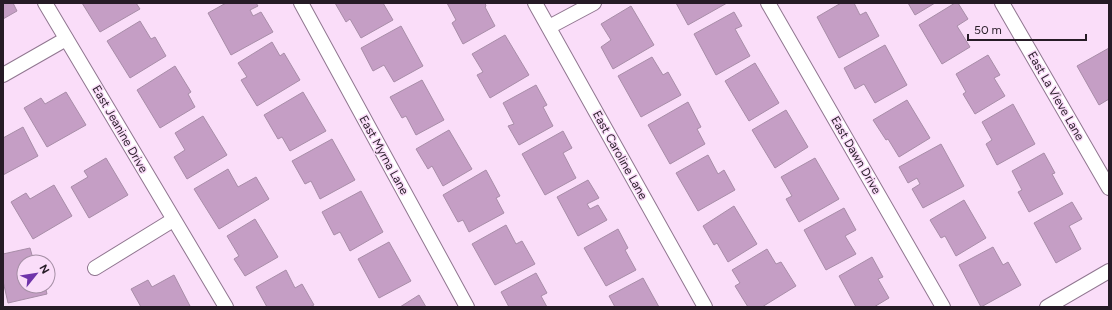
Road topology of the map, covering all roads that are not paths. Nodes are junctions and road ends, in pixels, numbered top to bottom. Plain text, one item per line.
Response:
1 (45, 3) edge
2 (301, 3) edge
3 (535, 3) edge
4 (594, 3) edge
5 (768, 3) edge
6 (1002, 3) edge
7 (549, 27) junction
8 (66, 38) junction
9 (3, 75) edge
10 (1109, 188) edge
11 (173, 220) junction
12 (95, 268) dead end
13 (1109, 271) edge
14 (226, 307) edge
15 (467, 307) edge
16 (706, 307) edge
17 (943, 307) edge
18 (1047, 307) edge

1 - 8 street, East Jeanine Drive
2 - 15 street, East Myrna Lane
3 - 7 street, East Caroline Lane
4 - 7 street
5 - 17 street, East Dawn Drive
6 - 10 street, East La Vieve Lane
7 - 16 street, East Caroline Lane
8 - 9 street
8 - 11 street, East Jeanine Drive
11 - 12 street
11 - 14 street, East Jeanine Drive
13 - 18 street

